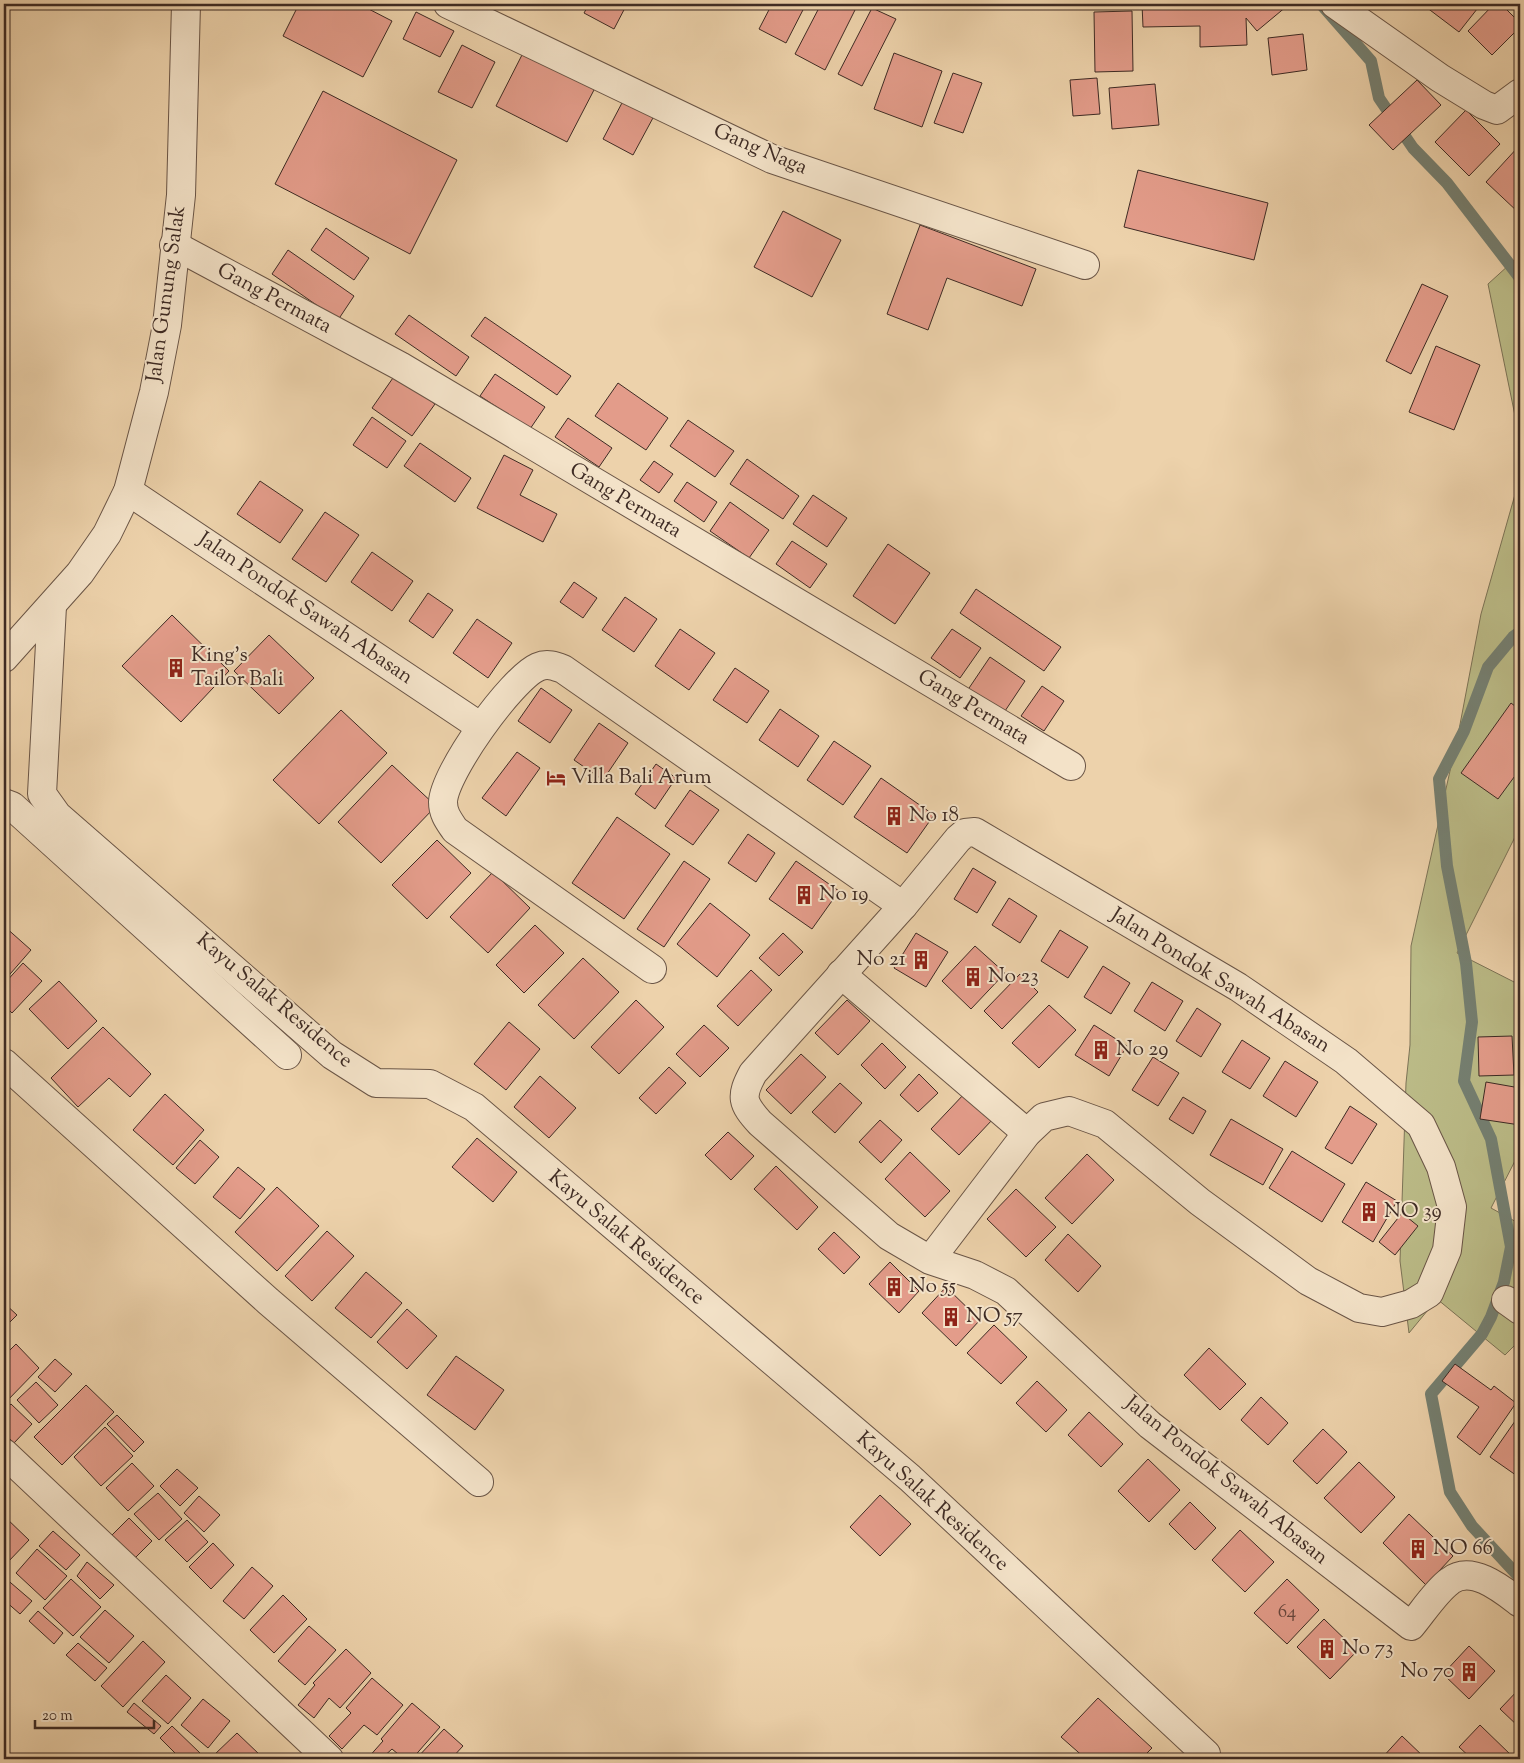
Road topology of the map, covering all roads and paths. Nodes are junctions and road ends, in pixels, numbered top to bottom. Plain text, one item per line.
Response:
1 (186, 4) edge
2 (448, 4) edge
3 (1335, 4) edge
4 (1520, 93) edge
5 (174, 245) junction
6 (1085, 265) dead end
7 (128, 491) junction
8 (52, 606) junction
9 (4, 658) edge
10 (481, 726) junction
11 (1071, 766) dead end
12 (4, 803) edge
13 (903, 906) junction
14 (652, 969) dead end
15 (841, 974) junction
16 (287, 1055) dead end
17 (4, 1063) edge
18 (1026, 1132) junction
19 (930, 1260) junction
20 (4, 1453) edge
21 (479, 1482) dead end
22 (1520, 1603) edge
23 (1206, 1754) dead end
24 (329, 1759) edge

1 - 5 street, Jalan Gunung Salak
2 - 6 street, Gang Naga
3 - 4 street
5 - 7 street, Jalan Gunung Salak
5 - 11 street, Gang Permata
7 - 8 street, Jalan Gunung Salak
7 - 10 street, Jalan Pondok Sawah Abasan
8 - 9 street, Jalan Gunung Salak
8 - 23 street, Kayu Salak Residence
10 - 13 street
10 - 14 street
12 - 16 street
13 - 15 street, Jalan Pondok Sawah Abasan
13 - 18 street, Jalan Pondok Sawah Abasan
15 - 18 street
15 - 19 street, Jalan Pondok Sawah Abasan
17 - 21 street
18 - 19 street, Jalan Pondok Sawah Abasan
19 - 22 street, Jalan Pondok Sawah Abasan
20 - 24 street

